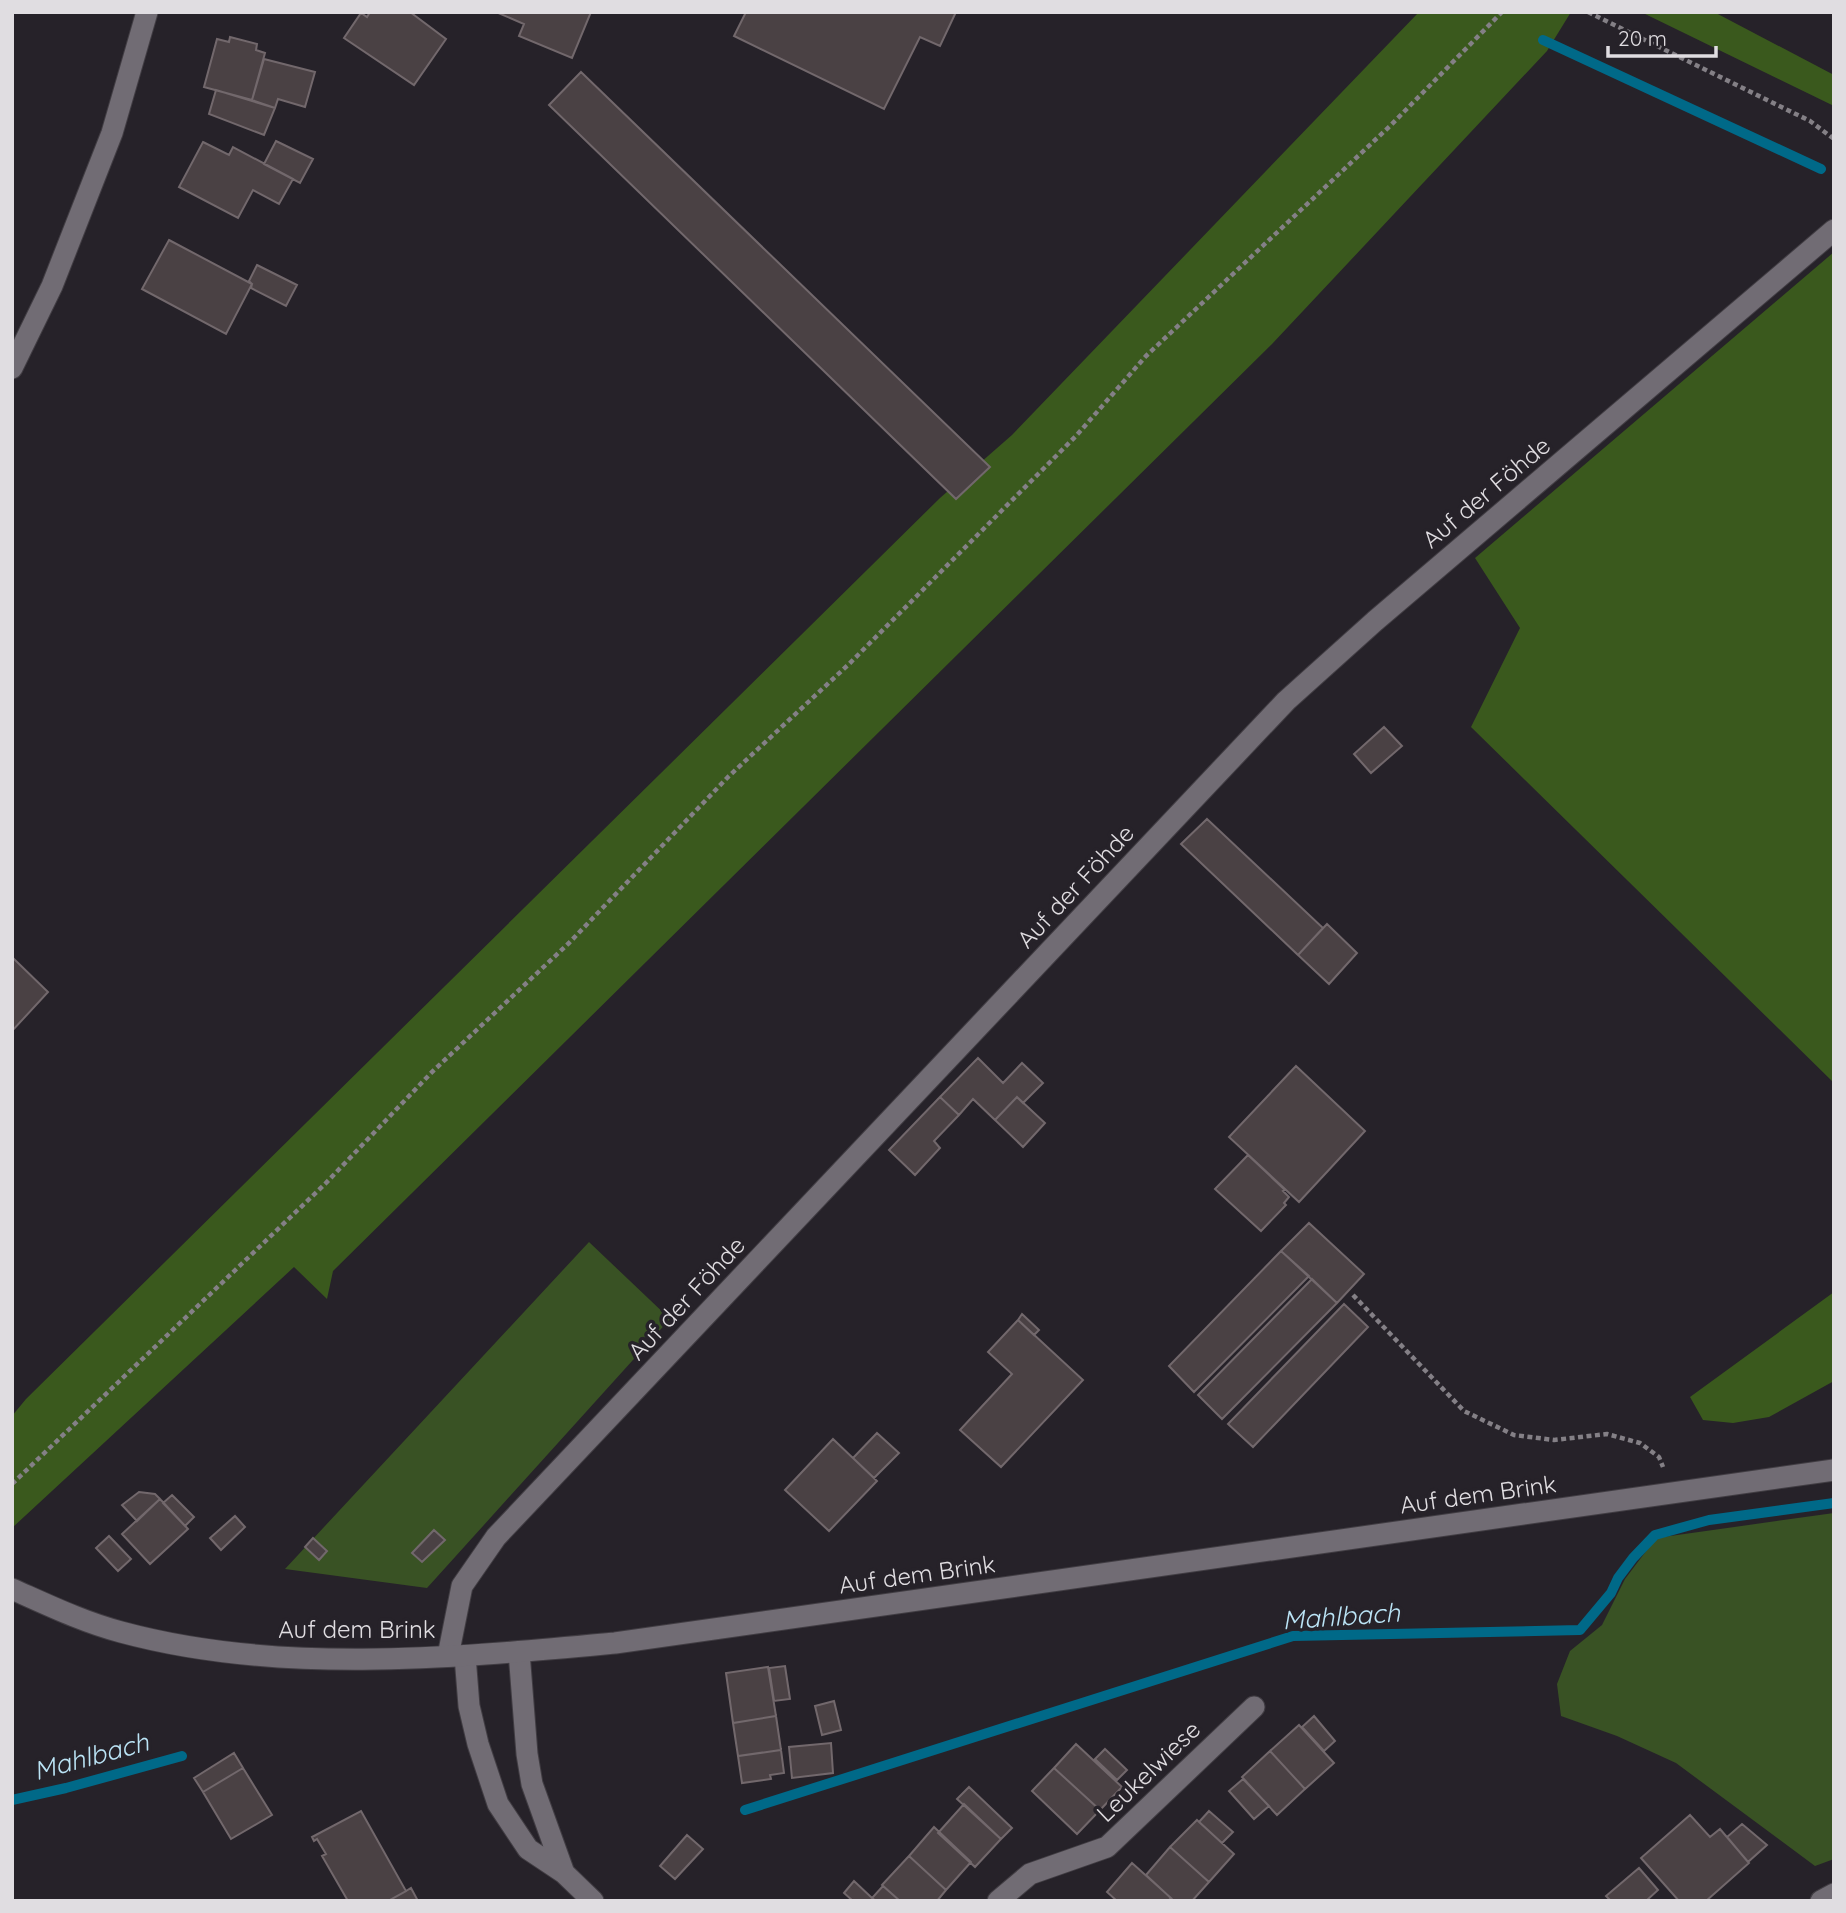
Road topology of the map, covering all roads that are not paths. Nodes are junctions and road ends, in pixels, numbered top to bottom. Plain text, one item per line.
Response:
1 (146, 12) edge
2 (1834, 230) edge
3 (12, 368) edge
4 (1834, 1470) edge
5 (12, 1589) edge
6 (519, 1652) junction
7 (456, 1656) junction
8 (1254, 1707) dead end
9 (564, 1872) junction
10 (1834, 1894) edge
11 (593, 1901) edge
12 (998, 1901) edge
13 (1821, 1901) edge

1 - 3 street
2 - 7 street, Auf der Föhde
4 - 6 street, Auf dem Brink
5 - 7 street, Auf dem Brink
6 - 7 street, Auf dem Brink
6 - 9 street
7 - 9 street, Auf der Föhde
8 - 12 street, Leukelwiese
9 - 11 street
10 - 13 street

